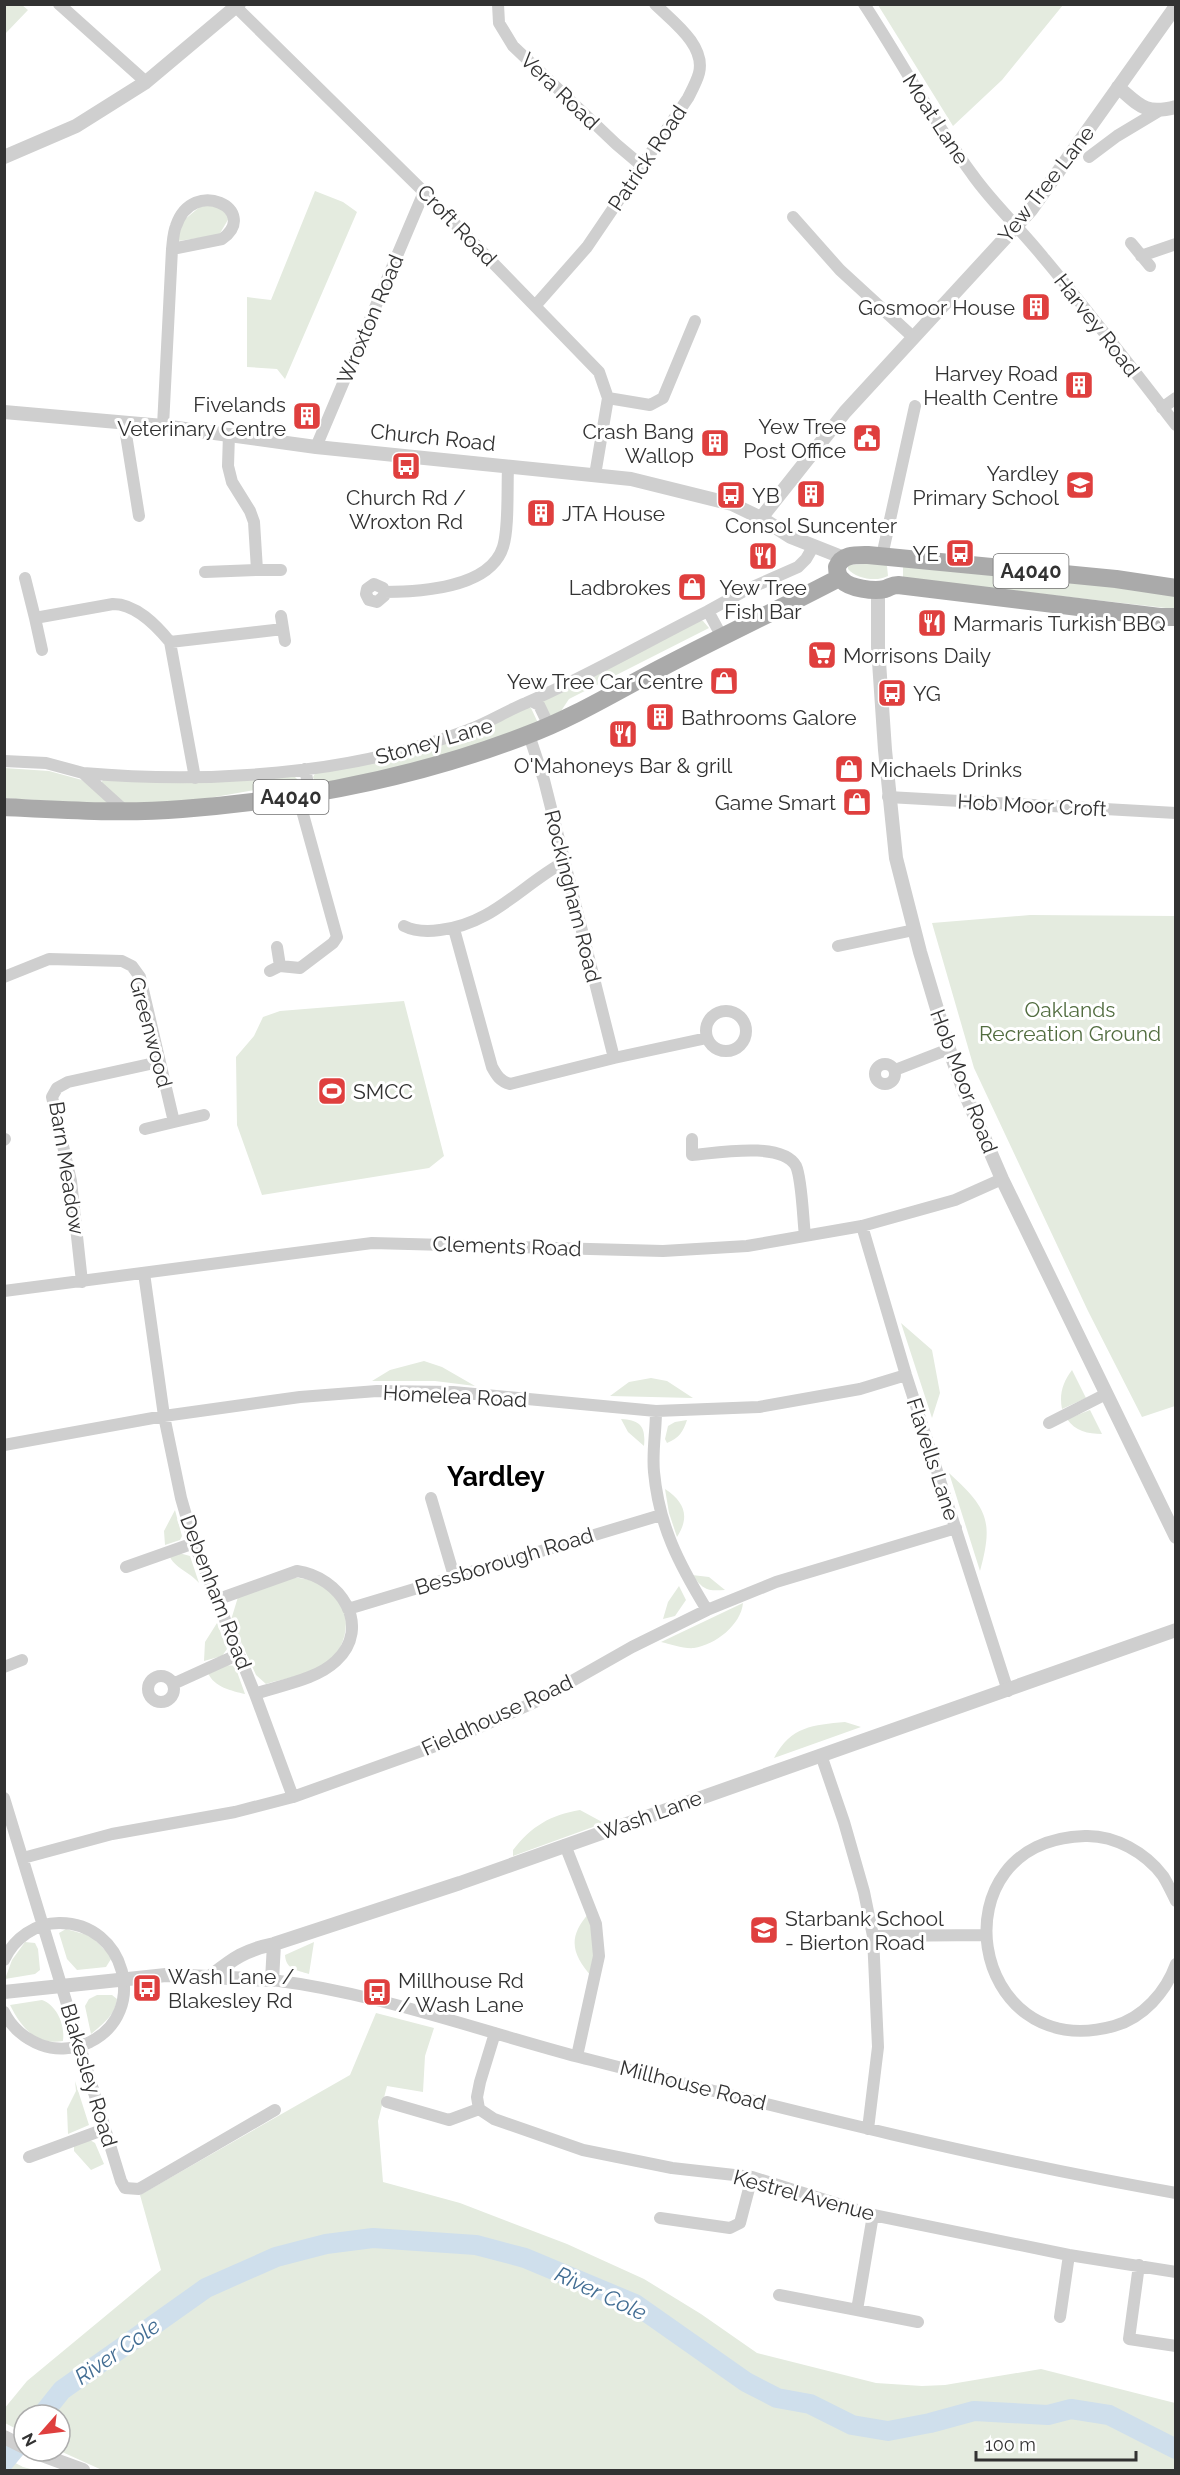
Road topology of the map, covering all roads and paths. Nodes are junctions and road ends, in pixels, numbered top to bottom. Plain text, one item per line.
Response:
1 (59, 4) edge
2 (498, 4) edge
3 (655, 4) edge
4 (864, 4) edge
5 (237, 6) edge
6 (1176, 6) edge
7 (146, 82) junction
8 (1118, 87) junction
9 (1176, 107) edge
10 (1157, 112) junction
11 (1089, 156) dead end
12 (4, 157) edge
13 (642, 166) junction
14 (424, 192) junction
15 (793, 217) dead end
16 (1017, 225) junction
17 (1131, 243) dead end
18 (1176, 244) edge
19 (172, 249) junction
20 (1141, 256) junction
21 (1150, 266) dead end
22 (535, 306) junction
23 (695, 321) dead end
24 (913, 337) junction
25 (608, 398) junction
26 (1176, 398) edge
27 (915, 406) dead end
28 (1162, 408) junction
29 (4, 412) edge
30 (124, 422) junction
31 (1176, 425) edge
32 (163, 426) junction
33 (229, 434) junction
34 (316, 447) junction
35 (508, 468) junction
36 (595, 475) junction
37 (139, 516) dead end
38 (761, 518) junction
39 (813, 547) junction
40 (884, 556) junction
41 (844, 558) junction
42 (257, 570) junction
43 (281, 570) dead end
44 (205, 572) dead end
45 (25, 578) dead end
46 (839, 578) junction
47 (885, 587) junction
48 (1176, 588) edge
49 (384, 592) dead end
50 (708, 611) junction
51 (1176, 617) edge
52 (35, 618) junction
53 (283, 628) dead end
54 (722, 637) junction
55 (170, 642) junction
56 (42, 650) dead end
57 (531, 701) junction
58 (549, 726) junction
59 (529, 735) junction
60 (4, 761) edge
61 (305, 769) junction
62 (83, 773) junction
63 (195, 778) junction
64 (304, 795) junction
65 (888, 797) junction
66 (4, 807) edge
67 (125, 811) junction
68 (1176, 813) edge
69 (564, 862) junction
70 (404, 926) dead end
71 (454, 929) junction
72 (914, 930) junction
73 (838, 946) dead end
74 (277, 947) dead end
75 (4, 977) edge
76 (707, 1038) dead end
77 (949, 1049) junction
78 (614, 1058) junction
79 (159, 1062) junction
80 (895, 1070) dead end
81 (204, 1115) dead end
82 (174, 1122) junction
83 (145, 1129) dead end
84 (692, 1139) dead end
85 (1002, 1179) junction
86 (862, 1226) junction
87 (805, 1236) junction
88 (144, 1273) junction
89 (82, 1281) junction
90 (4, 1291) edge
91 (906, 1375) junction
92 (1106, 1394) junction
93 (656, 1411) junction
94 (164, 1416) junction
95 (1049, 1423) dead end
96 (4, 1444) edge
97 (431, 1498) dead end
98 (661, 1515) junction
99 (956, 1528) junction
100 (1176, 1537) edge
101 (194, 1543) junction
102 (126, 1567) dead end
103 (454, 1576) junction
104 (216, 1600) junction
105 (348, 1609) junction
106 (707, 1610) junction
107 (1176, 1630) edge
108 (239, 1654) junction
109 (22, 1660) dead end
110 (4, 1666) edge
111 (173, 1684) dead end
112 (1008, 1691) junction
113 (255, 1694) junction
114 (820, 1755) junction
115 (293, 1797) junction
116 (4, 1798) edge
117 (565, 1845) junction
118 (23, 1858) junction
119 (1176, 1901) edge
120 (43, 1925) junction
121 (985, 1935) junction
122 (873, 1936) junction
123 (274, 1944) junction
124 (4, 1960) edge
125 (1176, 1964) edge
126 (211, 1977) junction
127 (272, 1980) junction
128 (124, 1981) junction
129 (62, 1987) junction
130 (4, 1992) edge
131 (4, 2012) edge
132 (495, 2033) junction
133 (80, 2046) junction
134 (577, 2056) junction
135 (387, 2102) dead end
136 (479, 2109) junction
137 (275, 2110) dead end
138 (868, 2128) junction
139 (105, 2129) junction
140 (28, 2157) dead end
141 (752, 2177) junction
142 (1176, 2193) edge
143 (873, 2214) junction
144 (660, 2218) dead end
145 (1069, 2255) junction
146 (1139, 2265) junction
147 (1176, 2272) edge
148 (779, 2295) dead end
149 (858, 2310) junction
150 (1060, 2317) dead end
151 (918, 2322) dead end
152 (1176, 2346) edge
153 (64, 2463) edge
154 (83, 2470) edge

1 - 7 street
2 - 13 street, Vera Road
3 - 13 street, Patrick Road
4 - 16 street, Moat Lane
5 - 7 street
5 - 14 street, Croft Road
6 - 8 street, Yew Tree Lane
7 - 12 street
8 - 10 street
8 - 16 street, Yew Tree Lane
9 - 10 street
10 - 11 street
13 - 22 street, Patrick Road
14 - 22 street, Croft Road
14 - 34 street, Wroxton Road
15 - 24 street
16 - 24 street, Yew Tree Lane
16 - 28 street, Harvey Road
17 - 20 street
18 - 20 street
19 - 19 street
19 - 32 street
20 - 21 street
22 - 25 street, Croft Road
23 - 25 street
24 - 38 street, Yew Tree Lane
25 - 36 street
26 - 28 street
27 - 40 street
28 - 31 street, Harvey Road
29 - 30 street, Church Road
30 - 32 street, Church Road
30 - 37 street
32 - 33 street, Church Road
33 - 34 street, Church Road
33 - 42 street
34 - 35 street, Church Road
35 - 36 street, Church Road
35 - 49 street
36 - 38 street, Church Road
38 - 39 street, Church Road
39 - 41 street, Church Road
39 - 50 street
40 - 41 main road, Church Road / A4040
40 - 47 main road
40 - 48 main road, Church Road / A4040
41 - 46 main road
42 - 43 street
42 - 44 street
45 - 52 street
46 - 47 main road, A4040
46 - 54 main road, Stoney Lane / A4040
47 - 51 main road, A4040
47 - 65 street, Hob Moor Road
50 - 54 street
50 - 57 street
52 - 55 street
52 - 56 street
53 - 55 street
54 - 58 main road, Stoney Lane / A4040
55 - 63 street
57 - 58 street
57 - 61 street
58 - 59 main road, Stoney Lane / A4040
59 - 64 main road, Stoney Lane / A4040
59 - 69 street, Rockingham Road
60 - 62 street
61 - 63 street
61 - 64 street
62 - 63 street
62 - 67 street
64 - 67 main road, Stoney Lane / A4040
64 - 74 street
65 - 68 street, Hob Moor Croft
65 - 72 street, Hob Moor Road
66 - 67 main road, Stoney Lane / A4040
69 - 71 street
69 - 78 street, Rockingham Road
70 - 71 street
71 - 78 street
72 - 73 street
72 - 77 street, Hob Moor Road
75 - 79 street, Greenwood
76 - 78 street
77 - 80 street
77 - 85 street, Hob Moor Road
79 - 82 street, Greenwood
79 - 89 street, Barn Meadow
81 - 82 street
82 - 83 street
84 - 87 street
85 - 86 street, Clements Road
85 - 92 street, Hob Moor Road
86 - 87 street, Clements Road
86 - 91 street, Flavells Lane
87 - 88 street, Clements Road
88 - 89 street, Clements Road
88 - 94 street, Debenham Road
89 - 90 street, Clements Road
91 - 93 street, Homelea Road
91 - 99 street, Flavells Lane
92 - 95 street
92 - 100 street, Hob Moor Road
93 - 94 street, Homelea Road
93 - 98 street
94 - 96 street, Homelea Road
94 - 101 street, Debenham Road
97 - 103 street
98 - 103 street, Bessborough Road
98 - 106 street
99 - 106 street, Fieldhouse Road
99 - 112 street, Flavells Lane
101 - 102 street
101 - 104 street, Debenham Road
103 - 105 street, Bessborough Road
104 - 105 street
104 - 108 street, Debenham Road
105 - 113 street
106 - 115 street, Fieldhouse Road
107 - 112 street, Wash Lane
108 - 111 street
108 - 113 street, Debenham Road
109 - 110 street
112 - 114 street, Wash Lane
113 - 115 street, Debenham Road
114 - 117 street, Wash Lane
114 - 122 street
115 - 118 street, Fieldhouse Road
116 - 118 street, Blakesley Road
117 - 123 street, Wash Lane
117 - 134 street
118 - 120 street, Blakesley Road
119 - 121 street
120 - 124 street
120 - 128 street
120 - 129 street, Blakesley Road
121 - 122 street
121 - 125 street
122 - 138 street
123 - 126 street, Wash Lane
123 - 127 street
126 - 127 street, Millhouse Road
126 - 128 street
127 - 132 street, Millhouse Road
128 - 129 street
128 - 133 street
129 - 130 street
129 - 133 street, Blakesley Road
131 - 133 street
132 - 134 street, Millhouse Road
132 - 136 street
133 - 139 street, Blakesley Road
134 - 138 street, Millhouse Road
135 - 136 street
136 - 141 street, Kestrel Avenue
137 - 139 street, Blakesley Road
138 - 142 street, Millhouse Road
139 - 140 street
141 - 143 street, Kestrel Avenue
141 - 144 street
143 - 145 street, Kestrel Avenue
143 - 149 street
145 - 146 street, Kestrel Avenue
145 - 150 street
146 - 147 street, Kestrel Avenue
146 - 152 street
148 - 149 street
149 - 151 street
153 - 154 street

